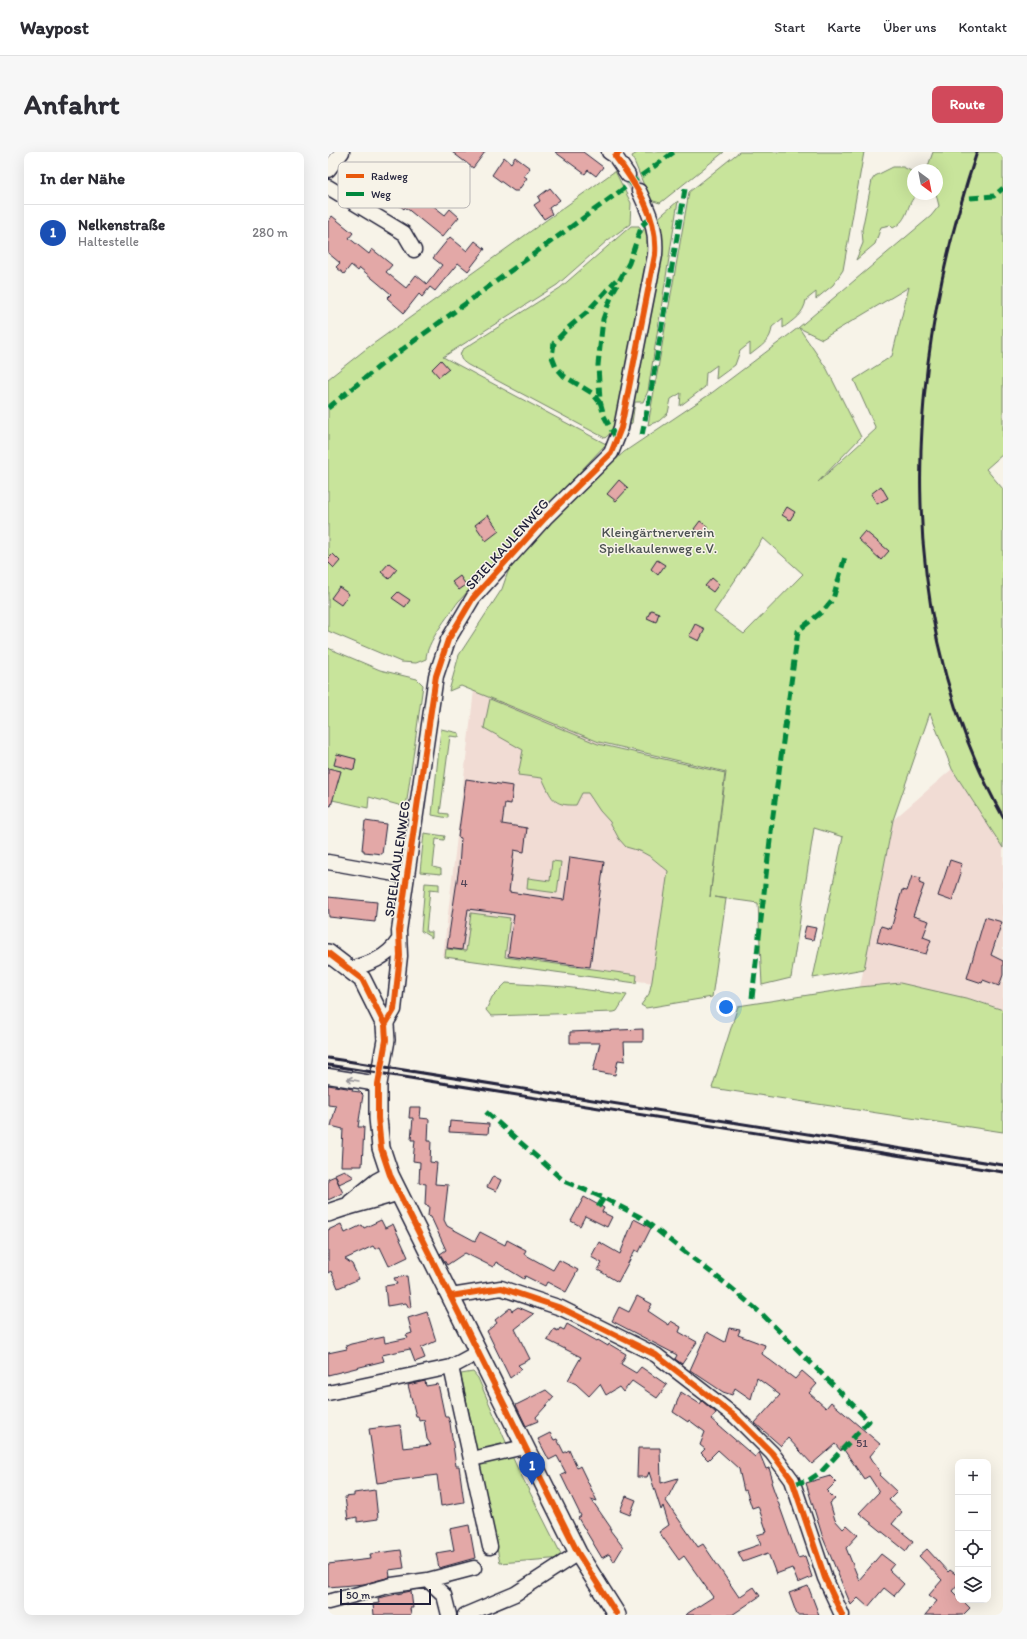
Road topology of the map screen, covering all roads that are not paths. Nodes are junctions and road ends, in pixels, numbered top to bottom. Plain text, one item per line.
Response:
1 (342, 152) edge
2 (612, 154) edge
3 (328, 170) edge
4 (628, 175) tunnel mouth
5 (328, 187) edge
6 (639, 191) tunnel mouth
7 (338, 193) edge
8 (363, 208) edge
9 (414, 250) dead end
10 (328, 862) edge
11 (406, 876) junction
12 (398, 941) junction
13 (328, 953) edge
14 (350, 969) junction
15 (385, 1025) junction
16 (328, 1076) edge
17 (378, 1084) junction
18 (390, 1175) junction
19 (398, 1192) junction
20 (349, 1205) junction
21 (328, 1213) edge
22 (451, 1296) junction
23 (479, 1352) junction
24 (451, 1367) junction
25 (328, 1393) edge
26 (524, 1447) junction
27 (472, 1459) junction
28 (490, 1547) dead end
29 (578, 1553) junction
30 (474, 1568) dead end
31 (428, 1580) junction
32 (328, 1602) edge
33 (450, 1615) edge
34 (465, 1615) edge
35 (617, 1615) edge
36 (842, 1615) edge

1 - 3 street
2 - 4 street
5 - 7 street
6 - 11 street, SPIELKAULENWEG
8 - 9 street
10 - 11 street, SPIELKAULENWEG
11 - 12 street, SPIELKAULENWEG
12 - 14 street
12 - 15 street, SPIELKAULENWEG
13 - 14 street
14 - 15 street
15 - 17 street
17 -> 16 street
17 - 18 street
18 - 19 street
18 - 20 street
19 - 20 street
19 - 22 street
20 - 21 street
22 - 23 street
22 - 36 street
23 - 24 street
23 - 26 street
24 - 25 street
24 - 27 street
26 - 27 street
26 - 29 street
27 - 28 street
29 - 34 street
29 - 35 street
30 - 31 street
31 - 32 street
31 - 33 street

